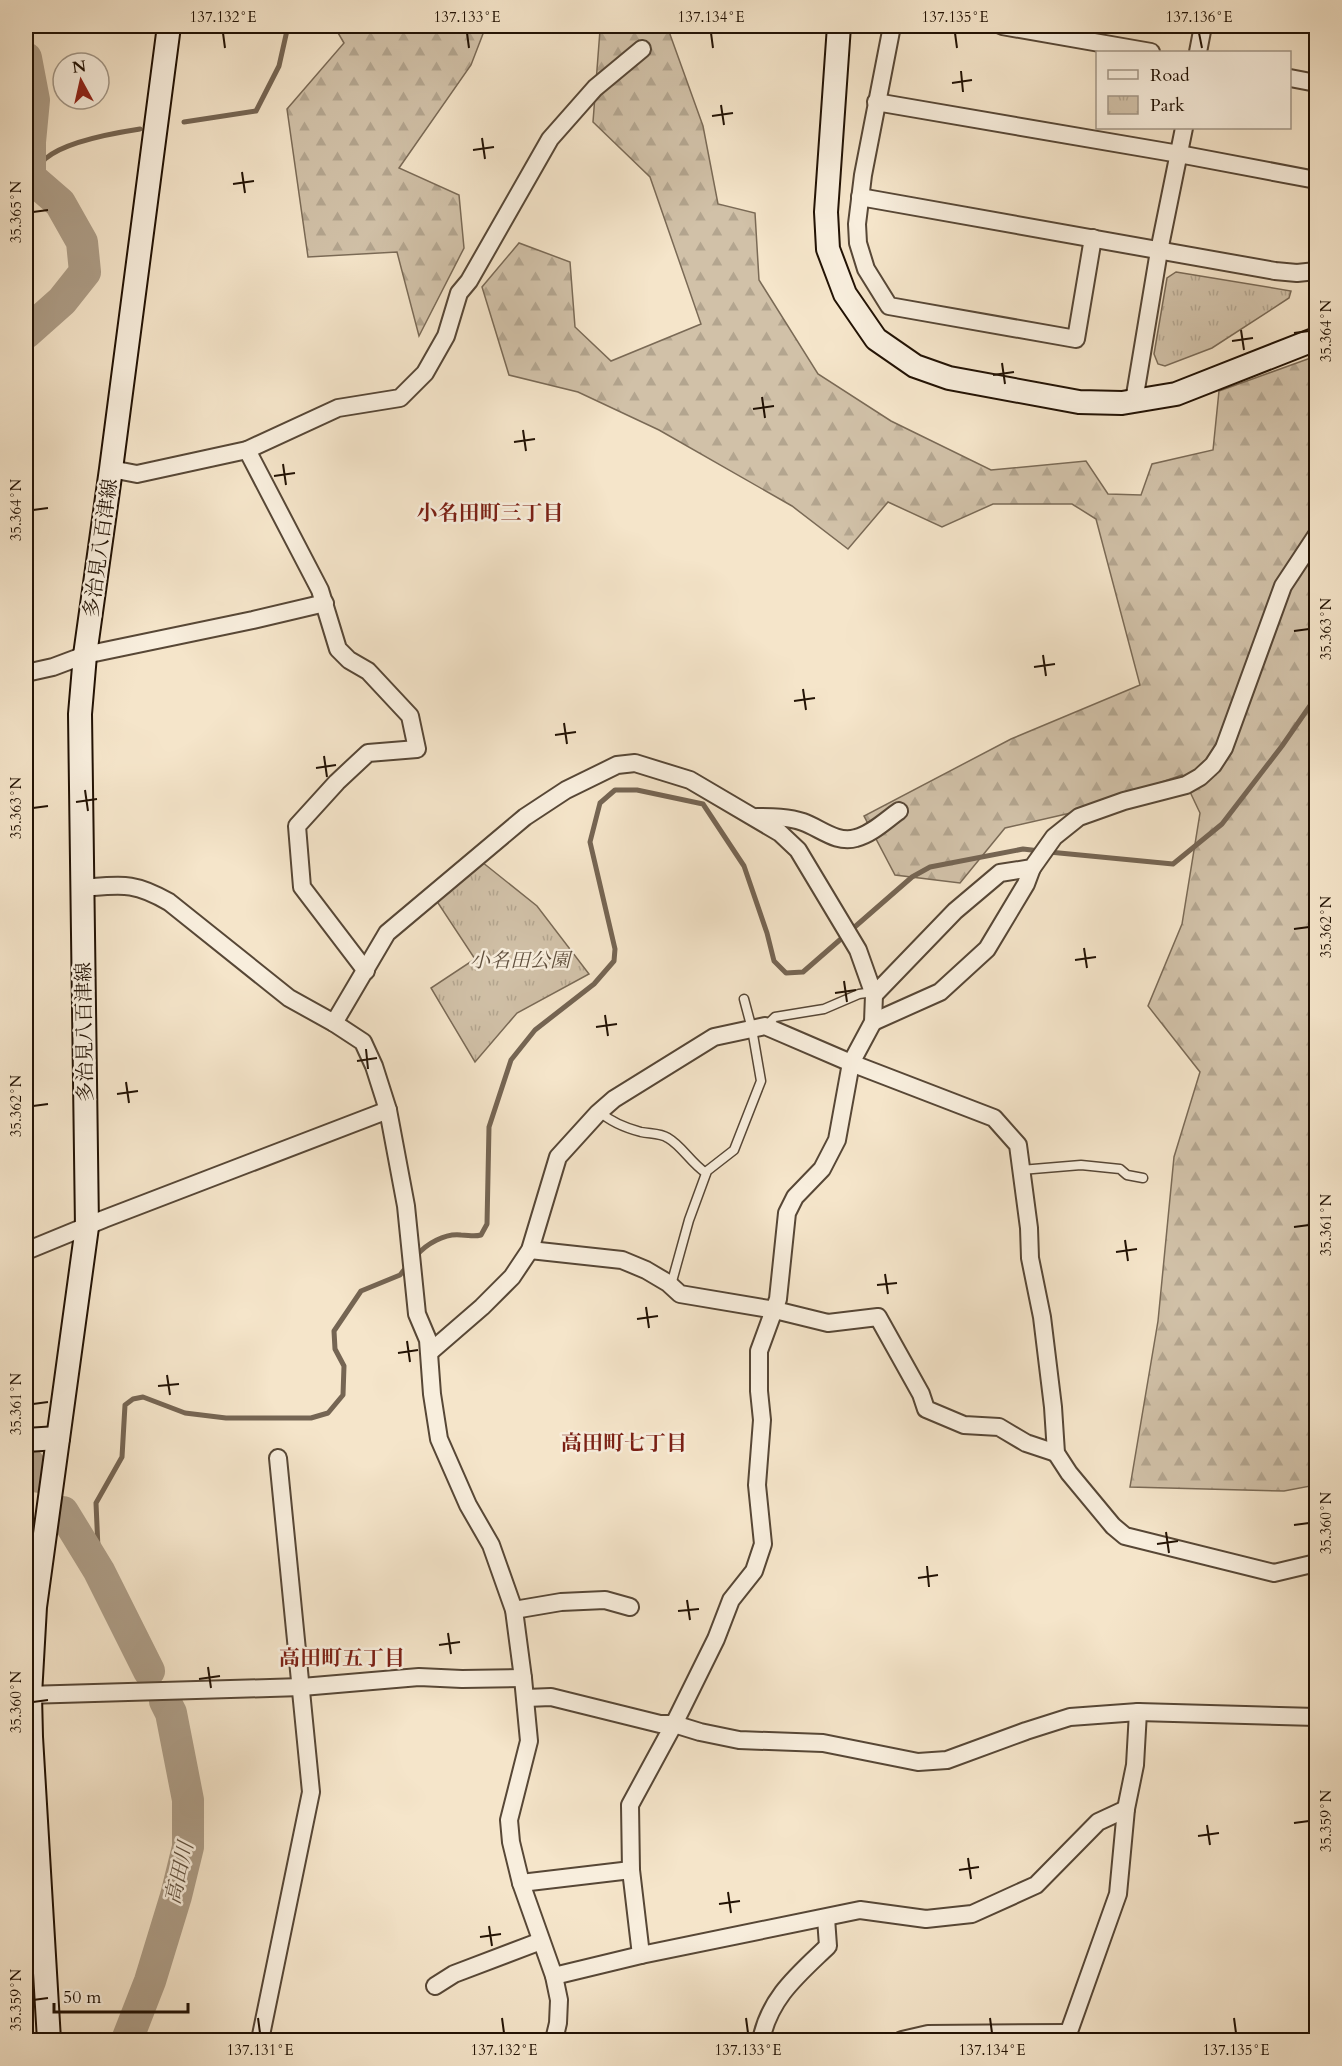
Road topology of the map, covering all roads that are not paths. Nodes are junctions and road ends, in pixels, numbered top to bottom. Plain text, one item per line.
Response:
1 (169, 26) edge
2 (839, 26) edge
3 (892, 26) edge
4 (1002, 26) edge
5 (1203, 26) edge
6 (642, 49) dead end
7 (1145, 51) edge
8 (1198, 51) edge
9 (1291, 78) edge
10 (1317, 83) edge
11 (876, 102) junction
12 (1184, 129) edge
13 (1179, 154) junction
14 (1317, 180) edge
15 (860, 197) junction
16 (1093, 238) junction
17 (1159, 250) junction
18 (1317, 271) edge
19 (1317, 339) edge
20 (1134, 401) junction
21 (247, 450) junction
22 (111, 469) junction
23 (1317, 536) edge
24 (325, 603) junction
25 (85, 655) junction
26 (26, 673) edge
27 (899, 811) dead end
28 (756, 817) junction
29 (1034, 865) junction
30 (81, 888) junction
31 (366, 971) junction
32 (874, 994) junction
33 (744, 999) dead end
34 (873, 1022) junction
35 (334, 1023) junction
36 (759, 1027) junction
37 (851, 1063) junction
38 (388, 1110) junction
39 (600, 1112) junction
40 (1021, 1170) junction
41 (706, 1173) junction
42 (1143, 1178) dead end
43 (87, 1227) junction
44 (530, 1250) junction
45 (26, 1251) edge
46 (671, 1286) junction
47 (775, 1310) junction
48 (430, 1352) junction
49 (58, 1438) junction
50 (26, 1440) edge
51 (1056, 1453) junction
52 (278, 1458) dead end
53 (1317, 1563) edge
54 (630, 1606) dead end
55 (514, 1610) junction
56 (524, 1678) junction
57 (302, 1687) junction
58 (28, 1695) edge
59 (526, 1698) junction
60 (1138, 1713) junction
61 (1317, 1717) edge
62 (674, 1724) junction
63 (1126, 1809) junction
64 (631, 1870) junction
65 (521, 1883) junction
66 (826, 1918) junction
67 (541, 1941) junction
68 (641, 1956) junction
69 (554, 1976) junction
70 (435, 1986) dead end
71 (1067, 2037) edge
72 (49, 2040) edge
73 (260, 2040) edge
74 (554, 2040) edge
75 (761, 2040) edge
76 (902, 2040) edge

1 - 22 main road, 多治見八百津線
2 - 20 main road
3 - 11 street
4 - 7 street
5 - 8 street
6 - 21 street
9 - 10 street
11 - 13 street
11 - 15 street
12 - 13 street
13 - 14 street
13 - 17 street
15 - 16 street
15 - 16 street
16 - 17 street
17 - 18 street
17 - 20 street
19 - 20 main road
21 - 22 street
21 - 24 street
22 - 25 main road, 多治見八百津線
23 - 29 street
24 - 25 street
24 - 31 street
25 - 26 street
25 - 30 main road, 多治見八百津線
27 - 28 street
28 - 31 street
28 - 32 street
29 - 32 street
29 - 34 street
30 - 35 street
30 - 43 main road, 多治見八百津線
31 - 35 street
32 - 34 street
32 - 36 lane
33 - 36 lane
34 - 37 street
35 - 38 street
36 - 37 street
36 - 39 street
36 - 41 lane
37 - 40 street
37 - 47 street
38 - 43 street
38 - 48 street
39 - 41 lane
39 - 44 street
40 - 42 lane
40 - 51 street
41 - 46 lane
43 - 45 street
43 - 49 main road, 多治見八百津線
44 - 46 street
44 - 48 street
46 - 47 street
47 - 51 street
47 - 62 street
48 - 55 street
49 - 50 main road
49 - 58 main road, 多治見八百津線
51 - 53 street
52 - 57 street
54 - 55 street
55 - 56 street
56 - 57 street
56 - 59 street
57 - 58 street
57 - 73 street
58 - 72 main road, 多治見八百津線
59 - 62 street
59 - 65 street
60 - 61 street
60 - 62 street
60 - 63 street
62 - 64 street
63 - 66 street
63 - 71 street
64 - 65 street
64 - 68 street
65 - 67 street
66 - 68 street
66 - 75 street
67 - 69 street
67 - 70 street
68 - 69 street
69 - 74 street
71 - 76 street

